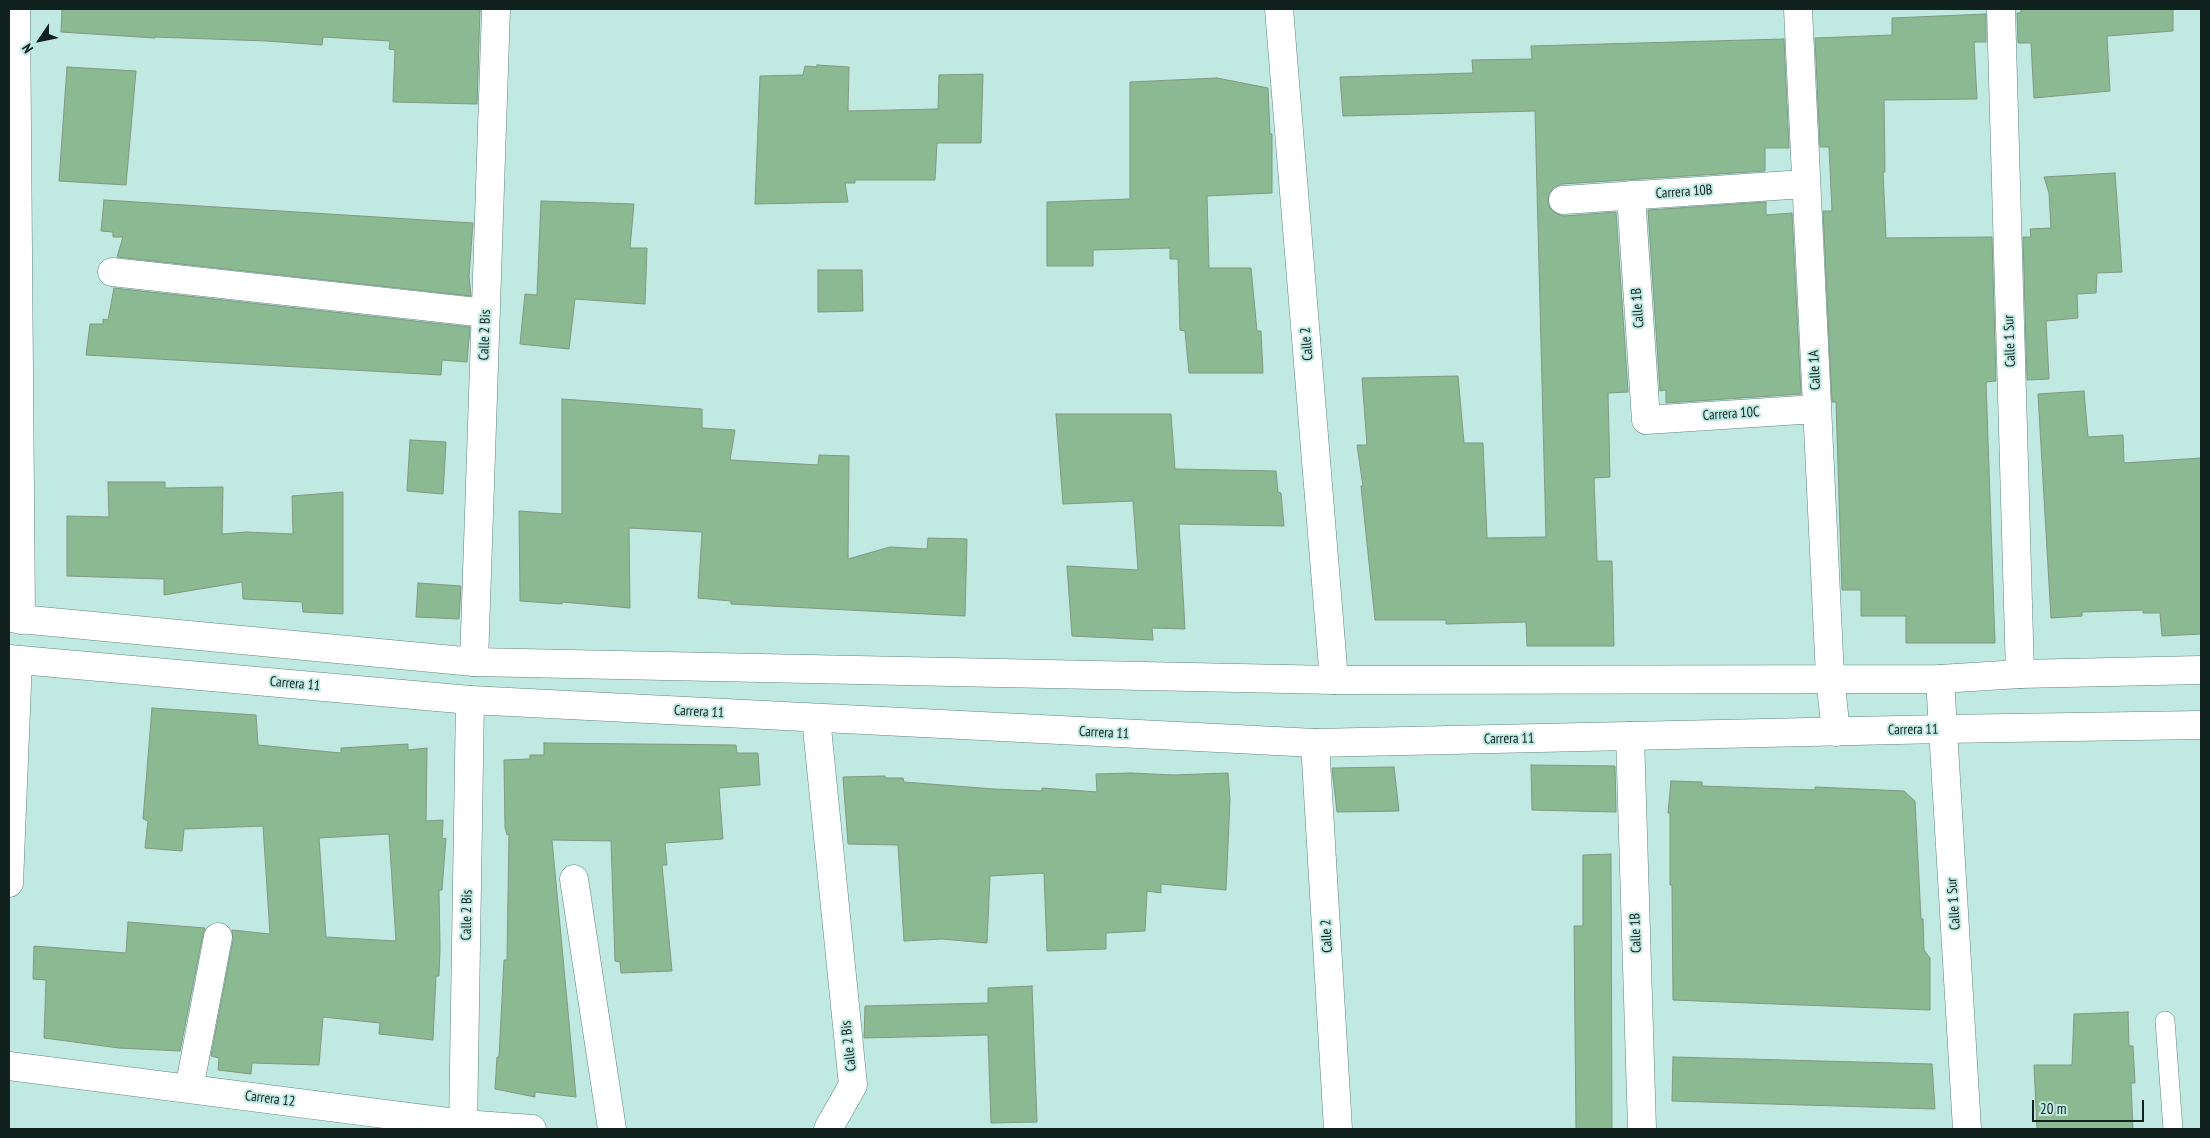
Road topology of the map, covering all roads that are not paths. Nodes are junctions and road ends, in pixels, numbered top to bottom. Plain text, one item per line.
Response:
1 (16, 9) edge
2 (496, 9) edge
3 (1279, 9) edge
4 (1798, 9) edge
5 (2001, 9) edge
6 (1806, 184) junction
7 (1631, 195) junction
8 (1563, 200) dead end
9 (112, 272) dead end
10 (486, 313) junction
11 (1816, 409) junction
12 (1646, 420) joint
13 (15, 619) edge
14 (14, 659) edge
15 (474, 662) junction
16 (2201, 670) edge
17 (2020, 674) junction
18 (1830, 677) junction
19 (1940, 679) junction
20 (1334, 680) junction
21 (470, 700) junction
22 (816, 718) junction
23 (2201, 725) edge
24 (1943, 729) junction
25 (1836, 732) junction
26 (1630, 736) junction
27 (1315, 743) junction
28 (574, 879) dead end
29 (9, 883) edge
30 (218, 937) dead end
31 (2165, 1021) dead end
32 (9, 1066) edge
33 (189, 1089) junction
34 (463, 1126) edge
35 (532, 1129) edge
36 (612, 1129) edge
37 (828, 1129) edge
38 (1338, 1129) edge
39 (1642, 1129) edge
40 (1968, 1129) edge
41 (2173, 1129) edge

1 - 13 street
2 - 10 street, Calle 2 Bis
3 - 20 street, Calle 2
4 - 6 street, Calle 1A
5 - 17 street, Calle 1 Sur
6 - 7 street, Carrera 10B
6 - 11 street, Calle 1A
7 - 8 street, Carrera 10B
7 - 12 street, Calle 1B
9 - 10 street
10 - 15 street, Calle 2 Bis
11 - 12 street, Carrera 10C
11 - 18 street, Calle 1A
13 - 15 street
14 - 21 street, Carrera 11
14 - 29 street
15 - 20 street
16 - 17 street
17 - 19 street
18 - 19 street
18 - 20 street
18 - 25 street, Calle 1A
19 - 24 street, Calle 1 Sur
21 - 22 street, Carrera 11
21 - 34 street, Calle 2 Bis
22 - 27 street, Carrera 11
22 - 37 street, Calle 2 Bis
23 - 24 street, Carrera 11
24 - 25 street, Carrera 11
24 - 40 street, Calle 1 Sur
25 - 26 street, Carrera 11
26 - 27 street, Carrera 11
26 - 39 street, Calle 1B
27 - 38 street, Calle 2
28 - 36 street
30 - 33 street
31 - 41 lane
32 - 33 street, Carrera 12
33 - 34 street, Carrera 12
34 - 35 street, Carrera 12

